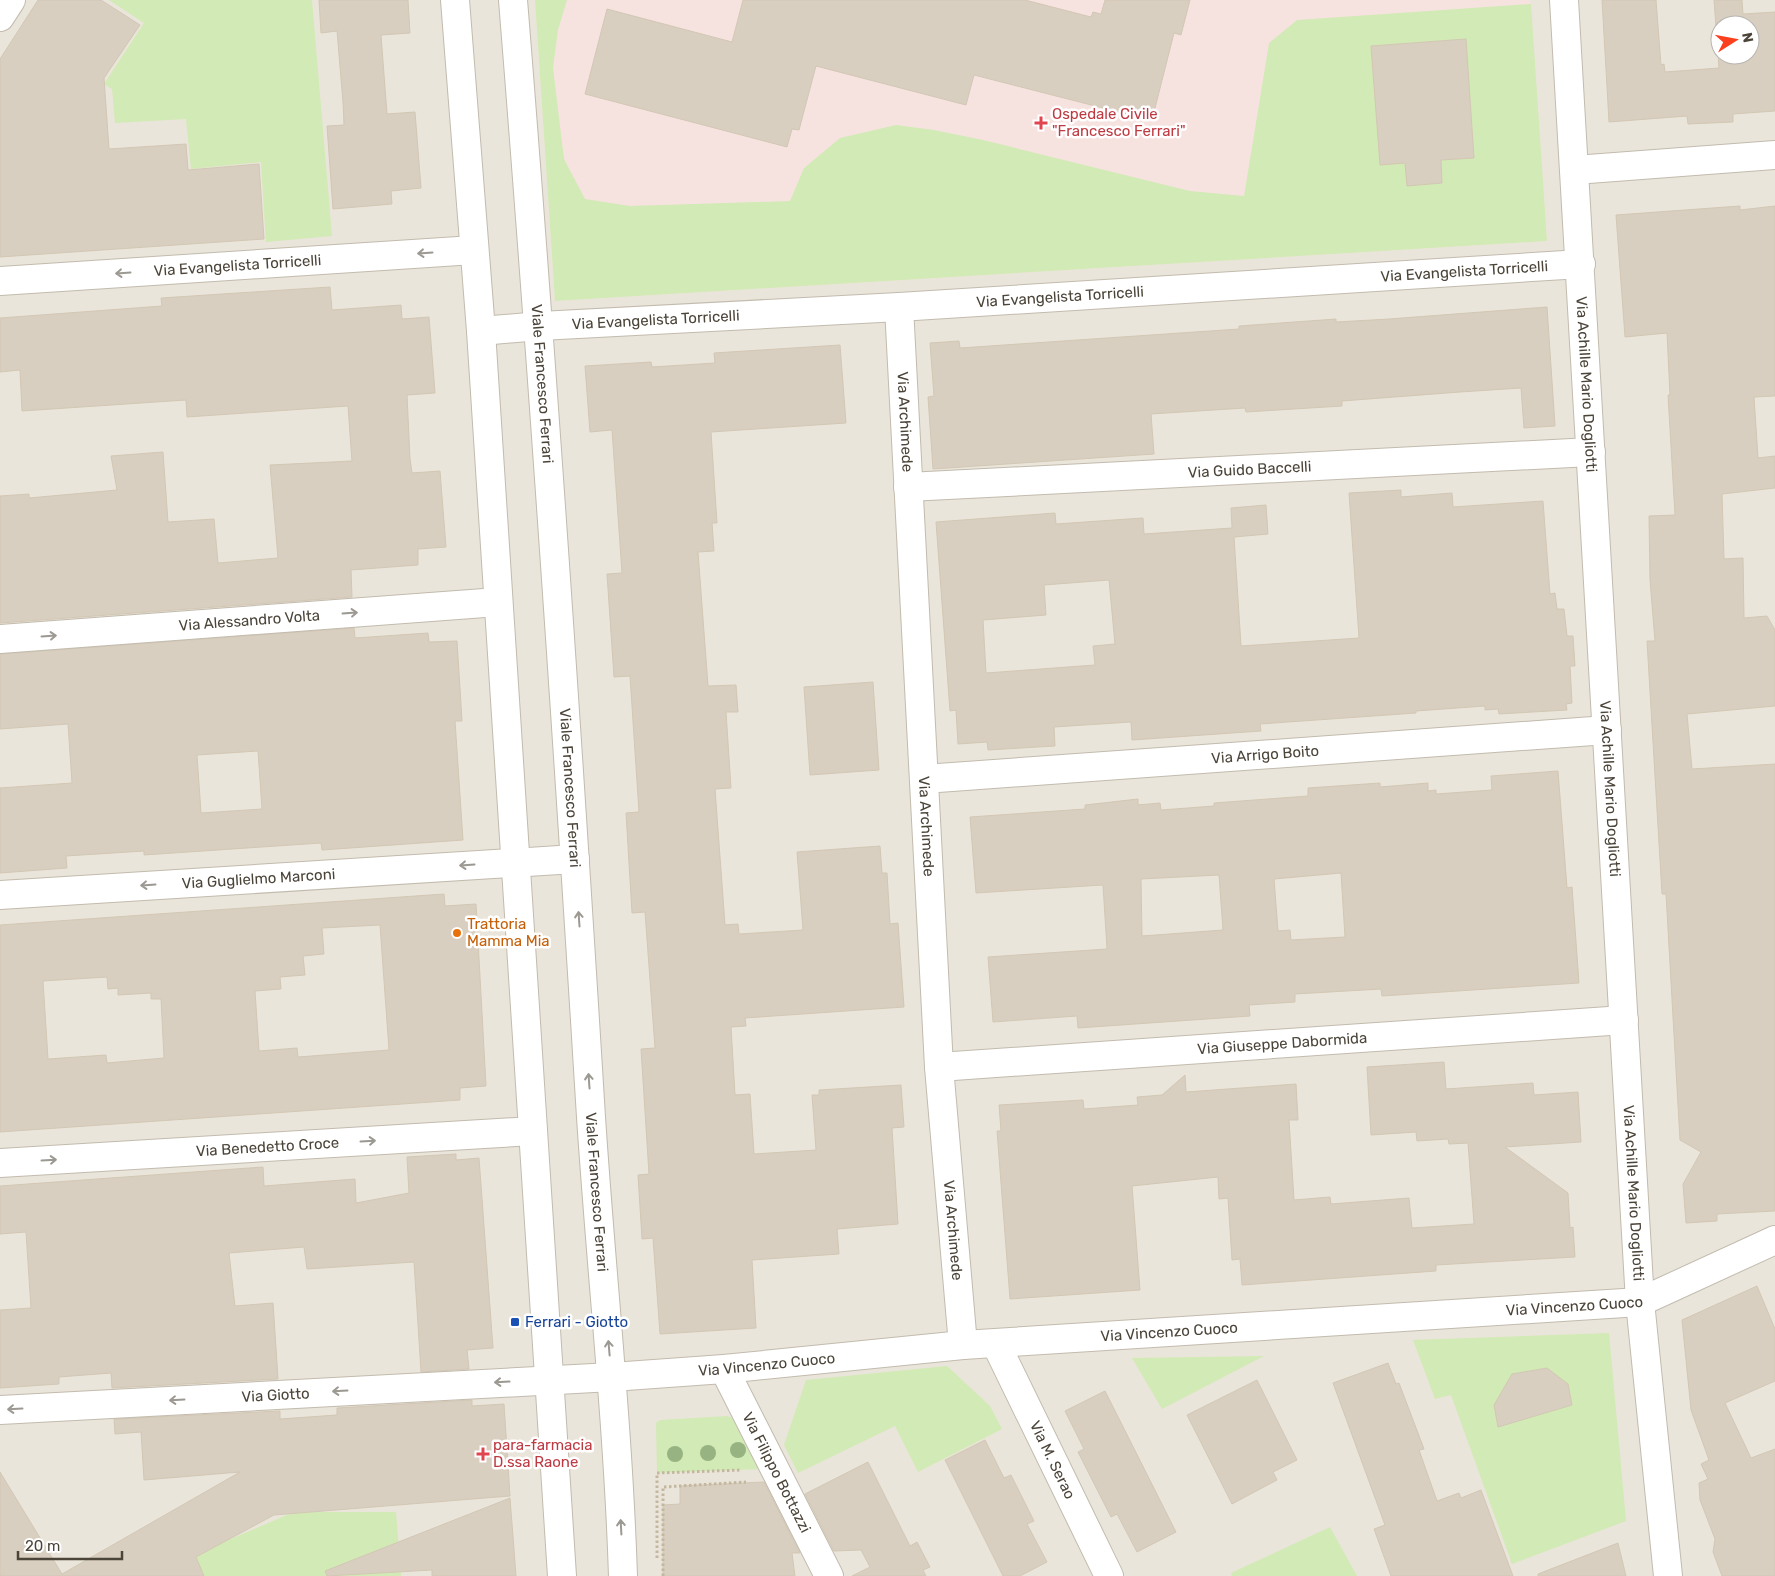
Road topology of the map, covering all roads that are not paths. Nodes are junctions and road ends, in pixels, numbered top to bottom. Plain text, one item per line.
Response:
1 (11, 0) edge
2 (455, 0) edge
3 (513, 0) edge
4 (1564, 0) edge
5 (0, 17) edge
6 (1775, 155) edge
7 (1575, 170) junction
8 (474, 250) junction
9 (1581, 264) junction
10 (0, 280) edge
11 (899, 307) junction
12 (540, 326) junction
13 (481, 331) junction
14 (1591, 452) junction
15 (908, 487) junction
16 (498, 602) junction
17 (0, 640) edge
18 (1607, 730) junction
19 (924, 779) junction
20 (575, 859) junction
21 (516, 862) junction
22 (0, 895) edge
23 (1624, 1020) junction
24 (939, 1067) junction
25 (533, 1131) junction
26 (0, 1163) edge
27 (1775, 1240) edge
28 (1640, 1302) junction
29 (996, 1344) junction
30 (963, 1345) junction
31 (724, 1368) junction
32 (612, 1377) junction
33 (550, 1379) junction
34 (0, 1410) edge
35 (562, 1576) edge
36 (623, 1576) edge
37 (828, 1576) edge
38 (1109, 1576) edge
39 (1668, 1576) edge

1 - 5 street
2 - 8 street
3 - 12 street, Viale Francesco Ferrari
4 - 7 street, Via Achille Mario Dogliotti
6 - 7 street
7 - 9 street, Via Achille Mario Dogliotti
8 -> 10 street, Via Evangelista Torricelli
8 - 13 street
9 - 11 street, Via Evangelista Torricelli
9 - 14 street, Via Achille Mario Dogliotti
11 - 12 street, Via Evangelista Torricelli
11 - 15 street, Via Archimede
12 - 13 street, Via Evangelista Torricelli
12 - 20 street, Viale Francesco Ferrari
13 - 16 street
14 - 15 street, Via Guido Baccelli
14 - 18 street, Via Achille Mario Dogliotti
15 - 19 street, Via Archimede
17 -> 16 street, Via Alessandro Volta
16 - 21 street
18 - 19 street, Via Arrigo Boito
18 - 23 street, Via Achille Mario Dogliotti
19 - 24 street, Via Archimede
20 - 21 street, Via Guglielmo Marconi
32 -> 20 street, Viale Francesco Ferrari
21 -> 22 street, Via Guglielmo Marconi
21 - 25 street
23 - 24 street, Via Giuseppe Dabormida
23 - 28 street, Via Achille Mario Dogliotti
24 - 30 street, Via Archimede
26 -> 25 street, Via Benedetto Croce
25 - 33 street
27 - 28 street, Via Vincenzo Cuoco
28 - 29 street, Via Vincenzo Cuoco
28 - 39 street, Via Achille Mario Dogliotti
29 - 30 street, Via Vincenzo Cuoco
29 - 38 street, Via M. Serao
30 - 31 street, Via Vincenzo Cuoco
31 - 32 street, Via Vincenzo Cuoco
31 - 37 street, Via Filippo Bottazzi
32 - 33 street, Via Vincenzo Cuoco
36 -> 32 street, Viale Francesco Ferrari
33 -> 34 street, Via Giotto
33 - 35 street

